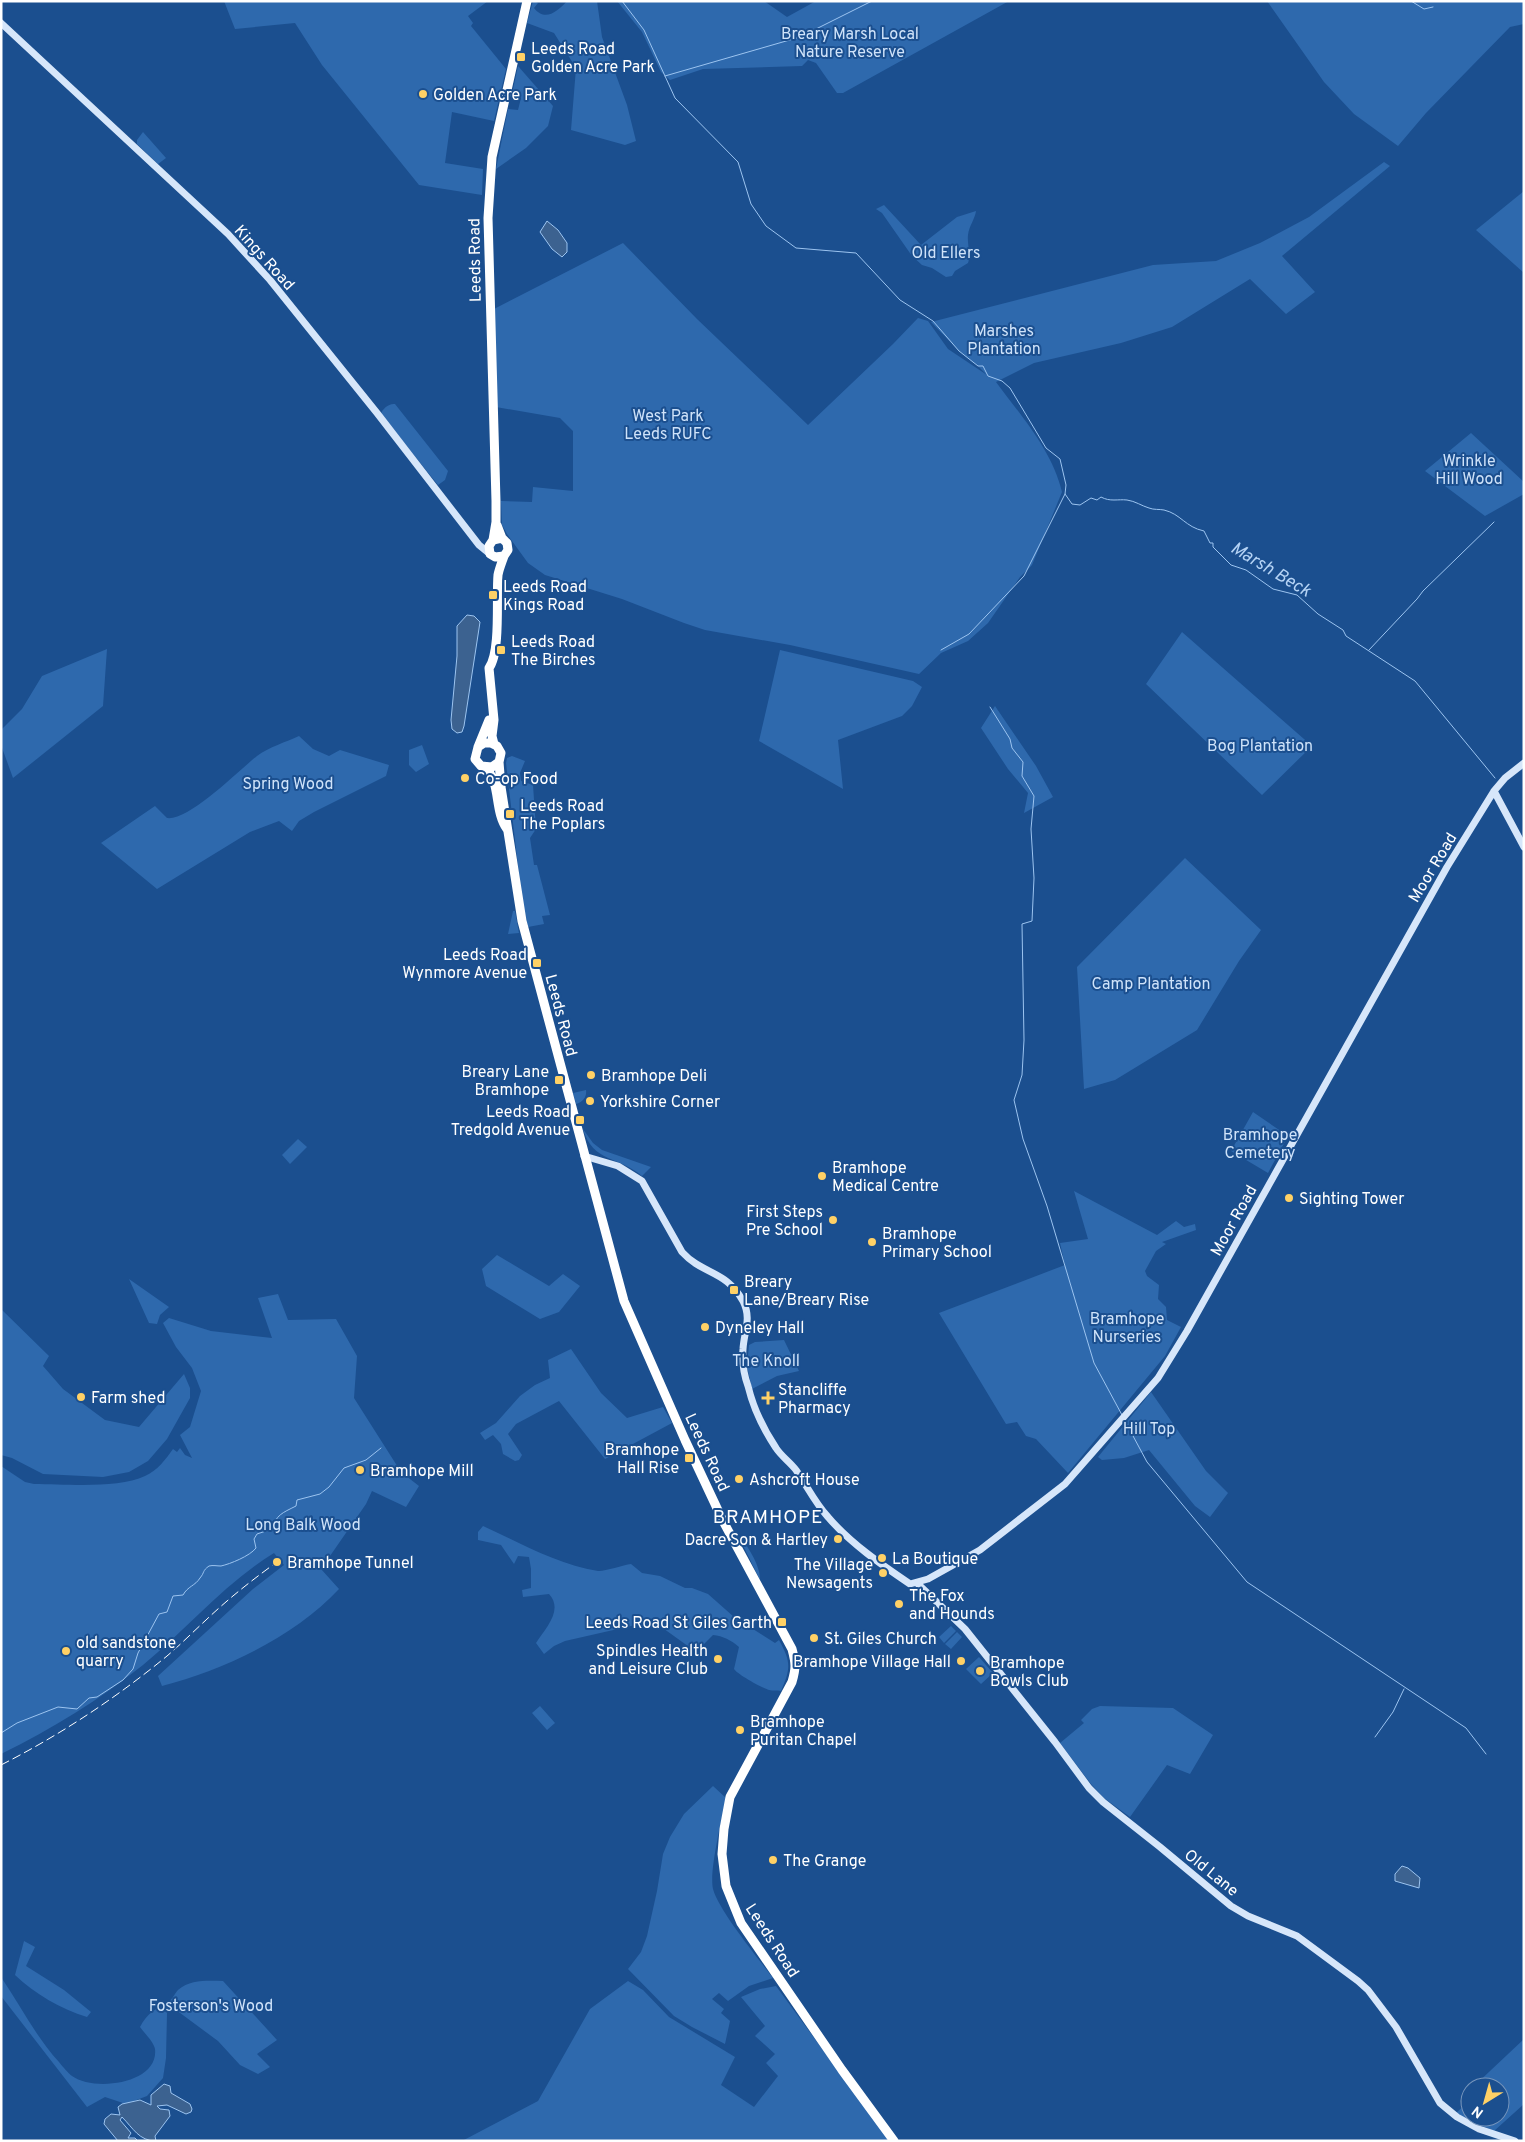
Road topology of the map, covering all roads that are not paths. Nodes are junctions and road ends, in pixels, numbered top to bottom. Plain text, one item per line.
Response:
1 (527, 1) edge
2 (1, 23) edge
3 (476, 540) junction
4 (495, 540) junction
5 (492, 555) junction
6 (504, 556) junction
7 (498, 572) junction
8 (493, 712) junction
9 (494, 744) junction
10 (478, 747) junction
11 (499, 762) junction
12 (1524, 763) edge
13 (486, 768) junction
14 (1494, 791) junction
15 (510, 833) junction
16 (1524, 847) edge
17 (584, 1156) junction
18 (914, 1583) junction
19 (894, 2141) edge
20 (1514, 2141) edge

1 - 4 highway, Leeds Road
2 - 3 street, Kings Road
3 - 4 street
3 - 5 street, Kings Road
4 - 5 highway
4 - 6 highway
5 - 6 highway
5 - 7 highway
6 - 7 highway
7 - 8 highway
8 - 9 highway
8 - 10 highway
9 - 10 highway
9 - 11 highway
10 - 13 highway
11 - 13 highway
11 - 15 highway, Leeds Road
12 - 14 street, Moor Road
13 - 15 highway, Leeds Road
14 - 16 street
14 - 18 street, Moor Road
15 - 17 highway, Leeds Road
17 - 18 street, Old Lane
17 - 19 highway, Leeds Road
18 - 20 street, Old Lane

